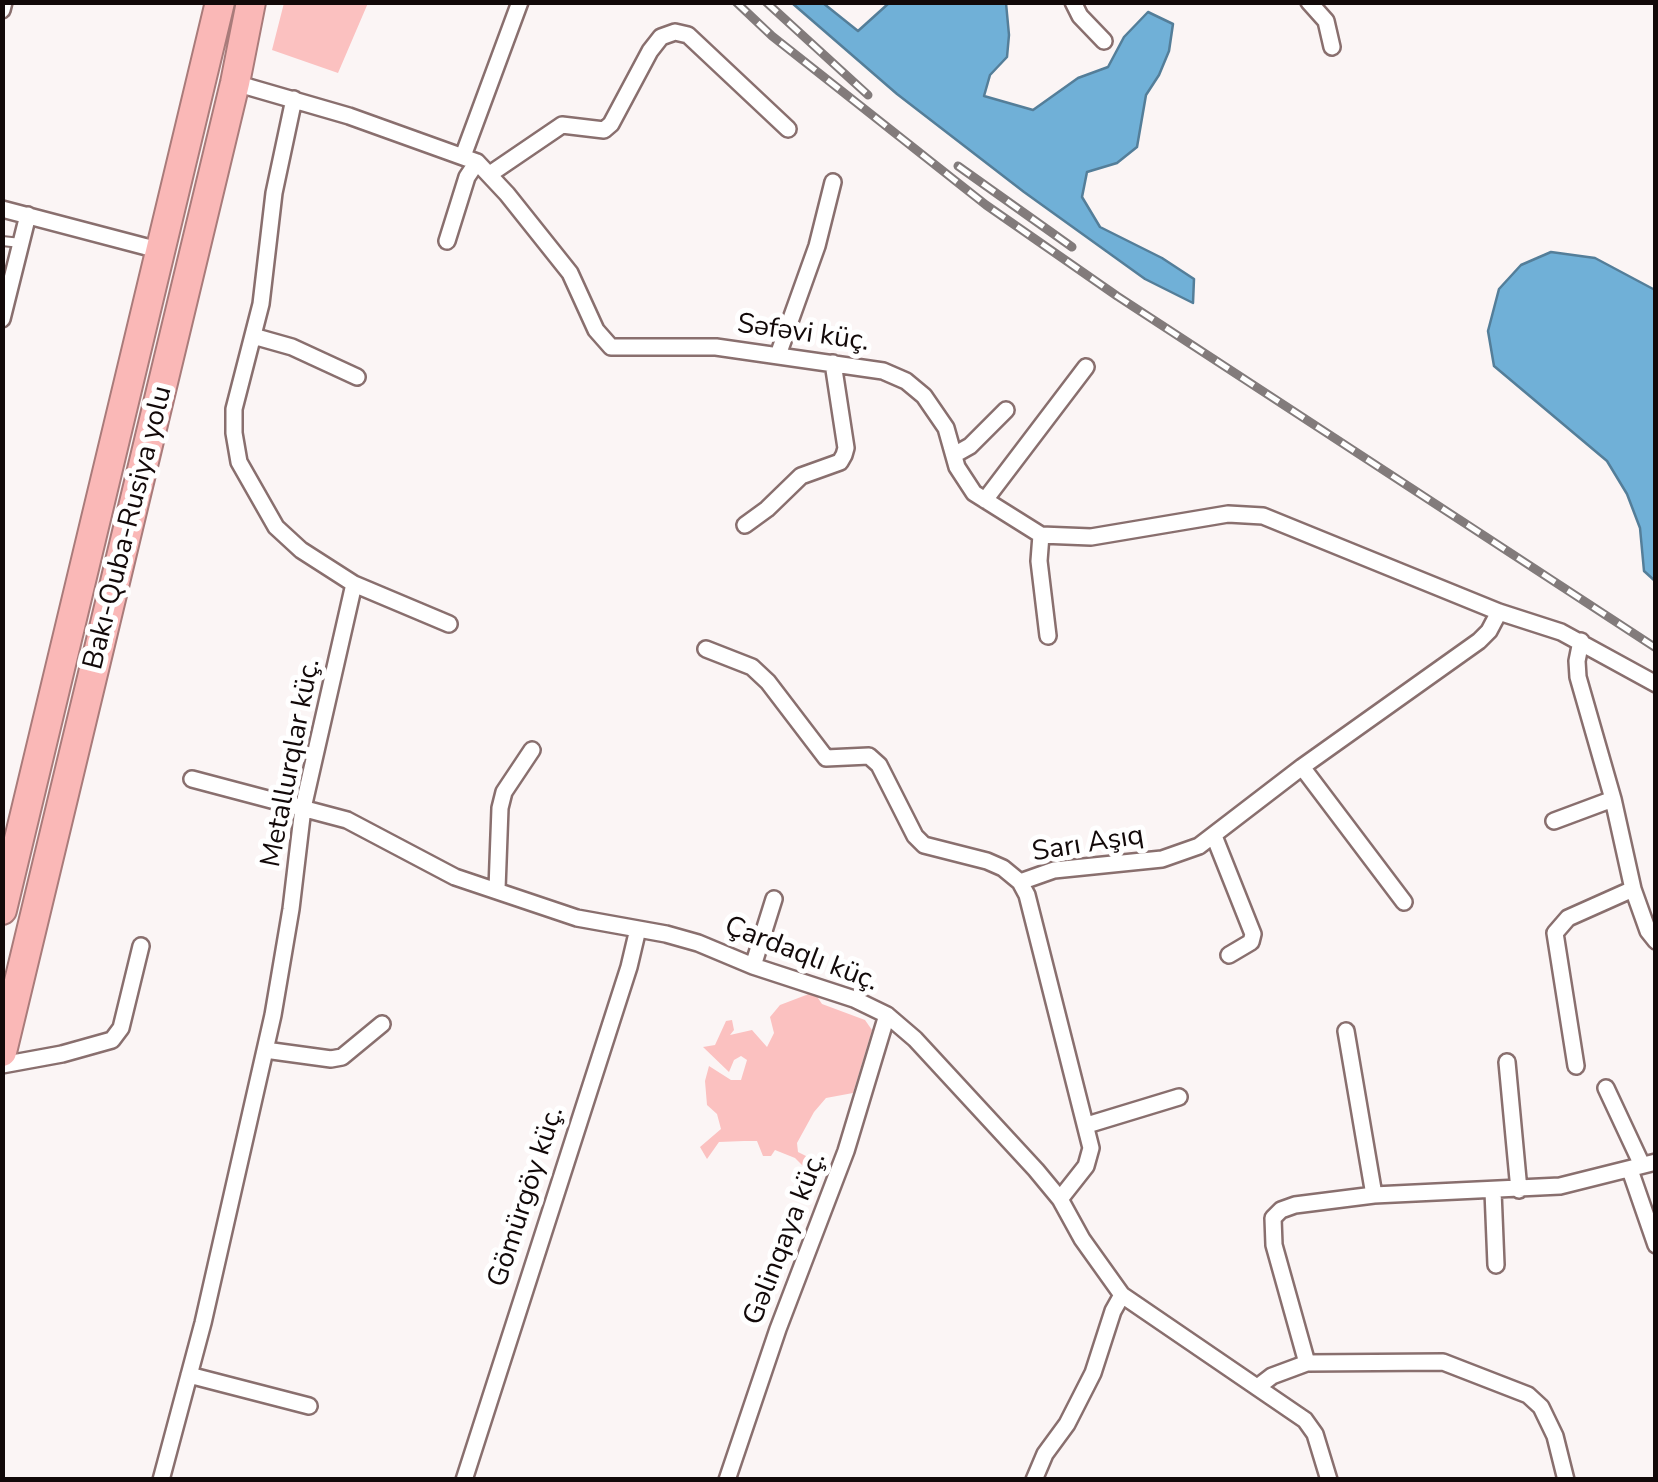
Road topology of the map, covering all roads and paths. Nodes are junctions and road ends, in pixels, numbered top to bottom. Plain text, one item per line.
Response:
1 (220, 2) edge
2 (251, 2) edge
3 (520, 2) edge
4 (1073, 2) edge
5 (1309, 2) edge
6 (1104, 40) dead end
7 (1332, 47) dead end
8 (235, 83) junction
9 (294, 99) junction
10 (788, 130) dead end
11 (470, 159) junction
12 (490, 174) junction
13 (833, 182) dead end
14 (2, 209) edge
15 (28, 215) junction
16 (2, 241) edge
17 (447, 241) dead end
18 (21, 243) junction
19 (162, 251) junction
20 (2, 319) edge
21 (252, 336) junction
22 (778, 355) junction
23 (833, 363) junction
24 (1086, 367) dead end
25 (357, 378) dead end
26 (1006, 410) dead end
27 (954, 456) junction
28 (985, 500) junction
29 (745, 525) dead end
30 (1041, 535) junction
31 (354, 584) junction
32 (1499, 612) junction
33 (449, 624) dead end
34 (1048, 636) dead end
35 (1581, 641) junction
36 (706, 650) dead end
37 (1656, 684) edge
38 (532, 750) dead end
39 (1302, 767) junction
40 (192, 779) dead end
41 (1613, 799) junction
42 (303, 808) junction
43 (1554, 822) dead end
44 (1214, 836) junction
45 (1020, 882) junction
46 (497, 888) junction
47 (1633, 889) junction
48 (774, 899) dead end
49 (1404, 902) dead end
50 (2, 910) edge
51 (638, 929) junction
52 (1656, 941) edge
53 (141, 946) dead end
54 (1229, 955) dead end
55 (753, 966) junction
56 (887, 1015) junction
57 (382, 1024) dead end
58 (1346, 1032) dead end
59 (265, 1050) junction
60 (2, 1052) edge
61 (1508, 1062) dead end
62 (2, 1064) edge
63 (1576, 1066) dead end
64 (1606, 1088) dead end
65 (1179, 1097) dead end
66 (1087, 1125) junction
67 (1642, 1166) edge
68 (1519, 1190) junction
69 (1493, 1191) junction
70 (1374, 1194) junction
71 (1060, 1199) junction
72 (1656, 1245) edge
73 (1496, 1266) dead end
74 (1122, 1295) junction
75 (1307, 1362) junction
76 (189, 1375) junction
77 (1260, 1386) junction
78 (309, 1406) dead end
79 (162, 1480) edge
80 (464, 1480) edge
81 (726, 1480) edge
82 (1034, 1480) edge
83 (1329, 1480) edge
84 (1566, 1480) edge

1 - 19 highway, Bakı-Quba-Rusiya yolu
2 - 8 highway, Bakı-Quba-Rusiya yolu
3 - 11 street
4 - 6 street
5 - 7 street
8 - 9 street, Səfəvi küç.
8 - 60 highway, Bakı-Quba-Rusiya yolu
9 - 11 street, Səfəvi küç.
9 - 21 street
10 - 12 street
11 - 12 street, Səfəvi küç.
11 - 17 street
12 - 22 street, Səfəvi küç.
13 - 22 street
14 - 15 street
15 - 18 street
15 - 19 street
16 - 18 lane
18 - 20 street
19 - 50 highway, Bakı-Quba-Rusiya yolu
21 - 25 street
21 - 31 street
22 - 23 street, Səfəvi küç.
23 - 27 street, Səfəvi küç.
23 - 29 street
24 - 28 street
26 - 27 street
27 - 28 street, Səfəvi küç.
28 - 30 street, Səfəvi küç.
30 - 32 street, Səfəvi küç.
30 - 34 street
31 - 33 street
31 - 42 street, Metallurqlar küç.
32 - 35 street, Səfəvi küç.
32 - 39 street, Sarı Aşıq
35 - 37 street, Səfəvi küç.
35 - 41 street
36 - 45 street, Sarı Aşıq
38 - 46 street
39 - 44 street, Sarı Aşıq
39 - 49 street
40 - 42 street, Çardaqlı küç.
41 - 43 street
41 - 47 street
42 - 46 street, Çardaqlı küç.
42 - 59 street, Metallurqlar küç.
44 - 45 street, Sarı Aşıq
44 - 54 street
45 - 66 street
46 - 51 street, Çardaqlı küç.
47 - 52 street
47 - 63 street
48 - 55 street
51 - 55 street, Çardaqlı küç.
51 - 80 street, Gömürgöy küç.
53 - 62 street
55 - 56 street, Çardaqlı küç.
56 - 71 street, Çardaqlı küç.
56 - 81 street, Gəlinqaya küç.
57 - 59 street
58 - 70 street
59 - 76 street, Metallurqlar küç.
61 - 68 street
64 - 67 street
65 - 66 street
66 - 71 street
67 - 68 street
67 - 72 street
68 - 69 street
69 - 70 street
69 - 73 street
70 - 75 street
71 - 74 street, Çardaqlı küç.
74 - 77 street, Çardaqlı küç.
74 - 82 street
75 - 77 street
75 - 84 street
76 - 78 street
76 - 79 street, Metallurqlar küç.
77 - 83 street, Çardaqlı küç.

